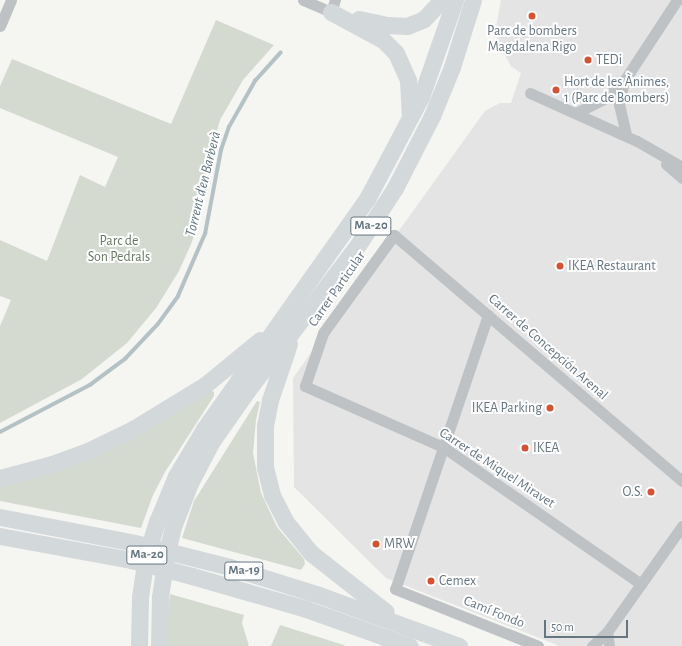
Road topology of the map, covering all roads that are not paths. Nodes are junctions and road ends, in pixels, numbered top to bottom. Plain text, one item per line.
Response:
1 (11, 0) edge
2 (303, 0) edge
3 (442, 0) edge
4 (446, 0) edge
5 (455, 0) edge
6 (473, 0) edge
7 (677, 0) edge
8 (333, 6) edge
9 (0, 26) edge
10 (436, 60) junction
11 (624, 81) junction
12 (530, 93) dead end
13 (578, 112) junction
14 (410, 122) junction
15 (626, 136) junction
16 (637, 141) junction
17 (682, 167) edge
18 (682, 178) edge
19 (394, 235) joint
20 (488, 315) junction
21 (287, 326) junction
22 (305, 386) joint
23 (443, 447) junction
24 (0, 478) edge
25 (682, 481) edge
26 (173, 503) junction
27 (0, 517) edge
28 (682, 526) edge
29 (0, 536) edge
30 (641, 584) junction
31 (404, 624) junction
32 (352, 625) junction
33 (607, 632) junction
34 (139, 646) edge
35 (159, 646) edge
36 (374, 646) edge
37 (410, 646) edge
38 (459, 646) edge
39 (538, 646) edge
40 (592, 646) edge
41 (609, 646) edge

1 - 9 street
2 - 8 street
3 - 8 highway
4 - 10 highway
5 - 10 highway, Ma-20
6 - 21 highway, Ma-20
7 - 11 street
8 - 14 highway
10 - 14 highway, Ma-20
11 - 13 street
11 - 15 street
12 - 13 street
13 - 15 street
14 - 21 highway, Ma-20
15 - 16 street
16 - 17 street
16 - 18 street
19 - 20 street, Carrer de Concepción Arenal
19 - 22 street, Carrer Particular
20 - 23 street
20 - 25 street, Carrer de Concepción Arenal
21 - 24 highway
21 - 26 highway, Ma-20
21 - 31 highway
22 - 23 street, Carrer de Miquel Miravet
23 - 30 street, Carrer de Miquel Miravet
23 - 39 street, Camí Fondo
26 - 34 highway, Ma-20
26 - 35 highway, Ma-20
27 - 31 highway, Ma-19
28 - 30 street
29 - 32 highway, Ma-19
30 - 33 street
31 - 38 highway, Ma-19
32 - 36 highway
32 - 37 highway, Ma-19
33 - 40 street
33 - 41 street

